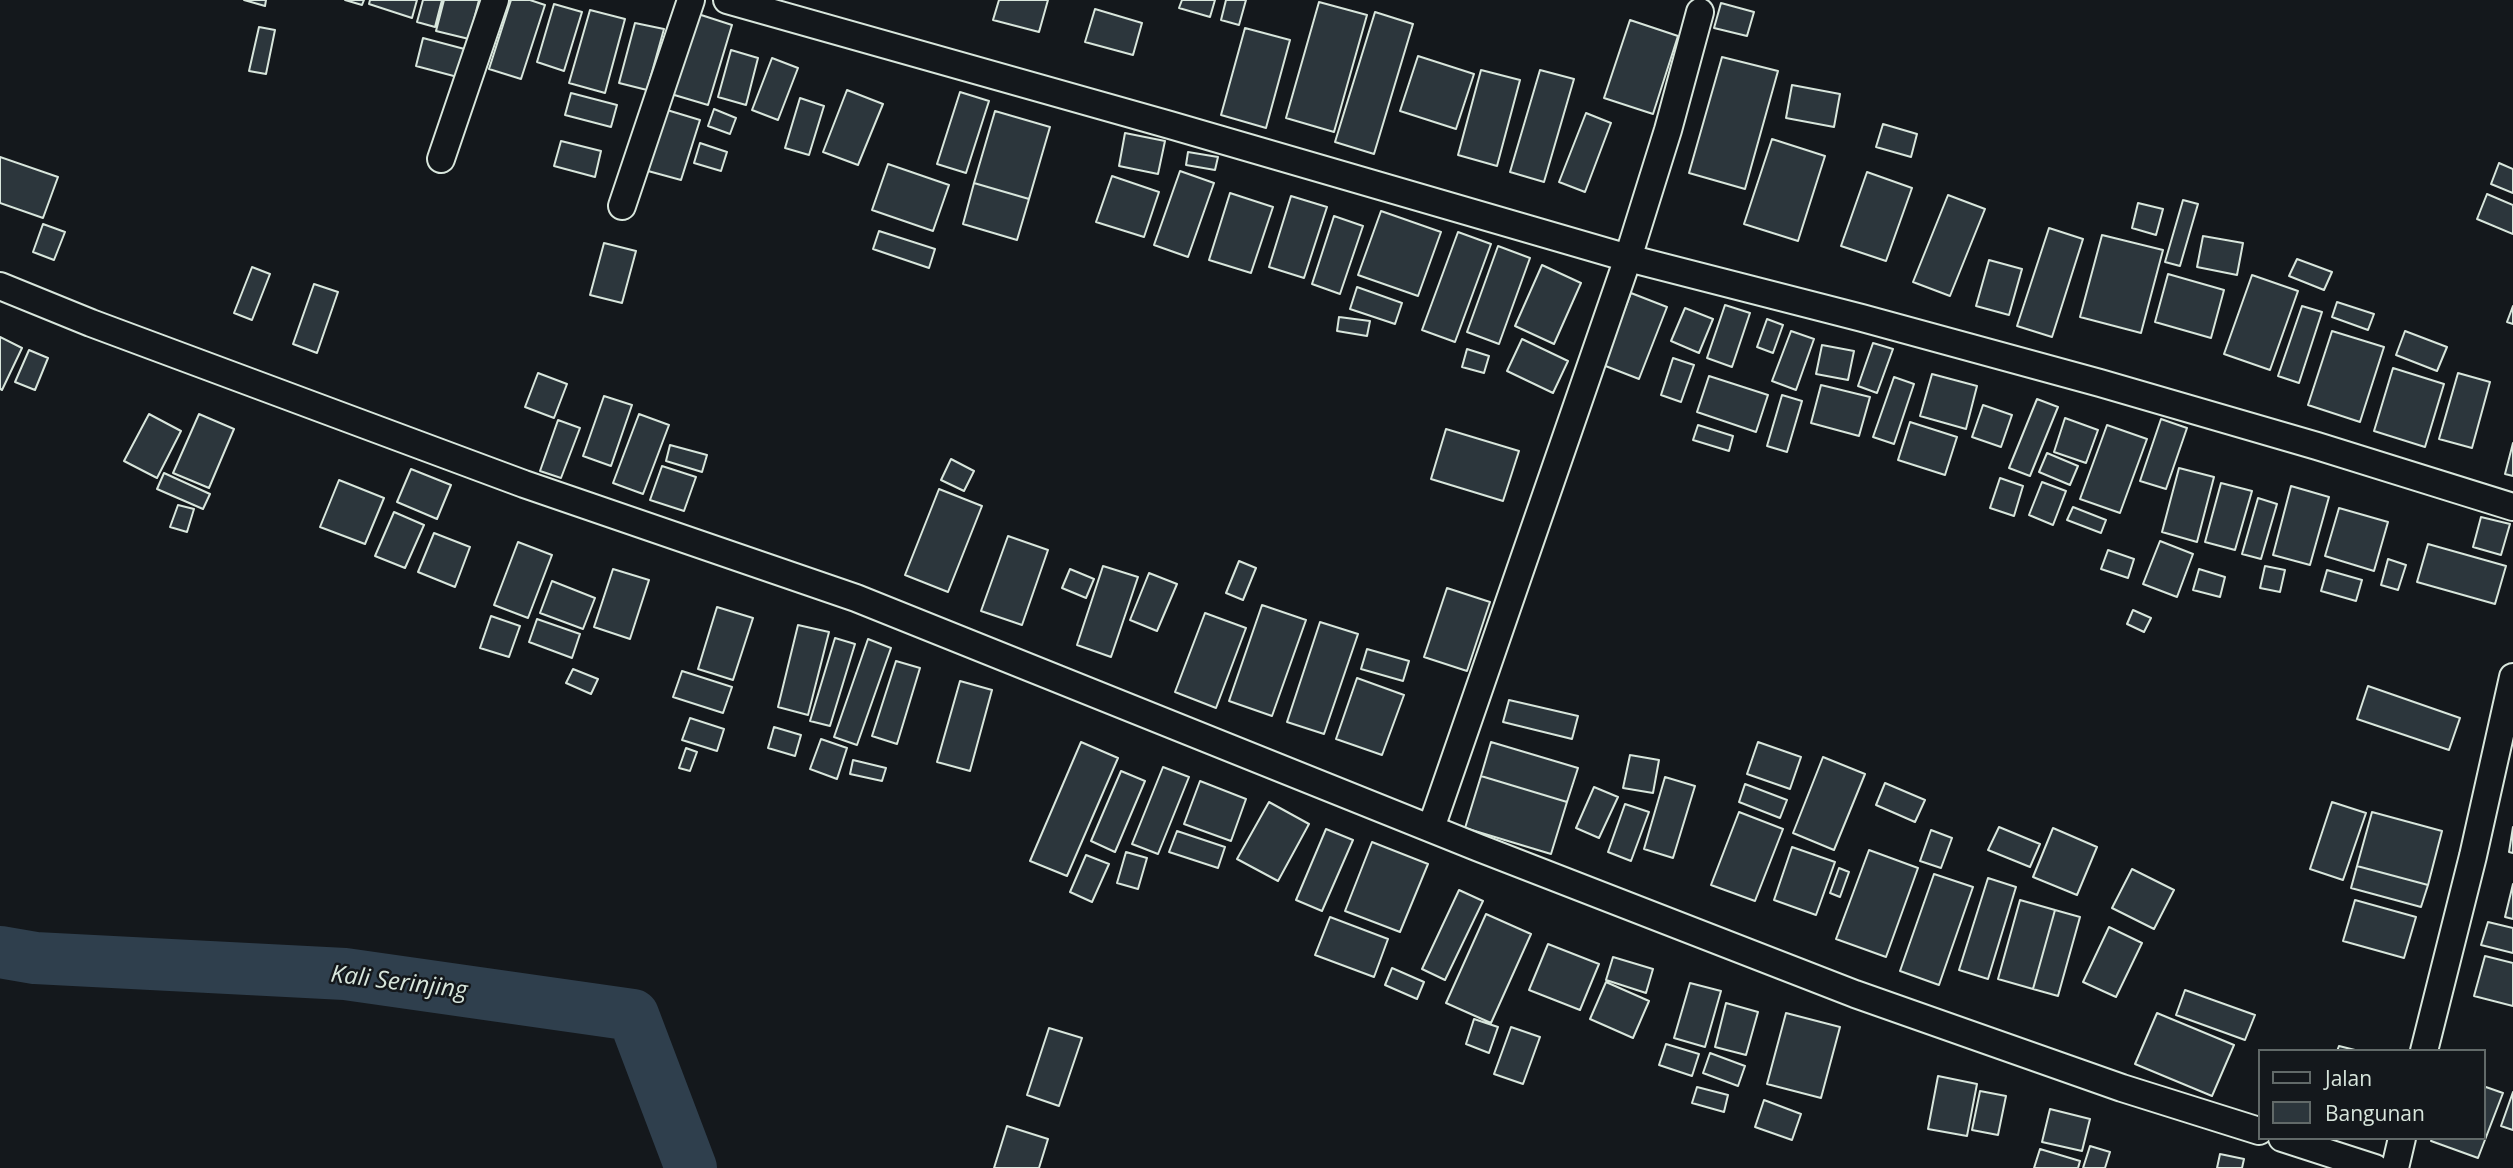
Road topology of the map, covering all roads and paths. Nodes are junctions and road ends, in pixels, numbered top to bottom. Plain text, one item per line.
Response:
1 (495, 0) edge
2 (691, 0) edge
3 (727, 0) edge
4 (1700, 12) dead end
5 (441, 159) dead end
6 (622, 206) dead end
7 (1628, 258) junction
8 (0, 286) edge
9 (2513, 507) edge
10 (2513, 677) edge
11 (1431, 828) junction
12 (2425, 1049) edge
13 (2258, 1131) edge
14 (2287, 1140) edge
15 (2402, 1140) edge
16 (2375, 1168) edge
17 (2395, 1168) edge

1 - 5 street
2 - 6 street
3 - 7 street
4 - 7 street
7 - 9 street
7 - 11 street
8 - 11 street
10 - 12 street
11 - 13 street
14 - 16 street
15 - 17 street

